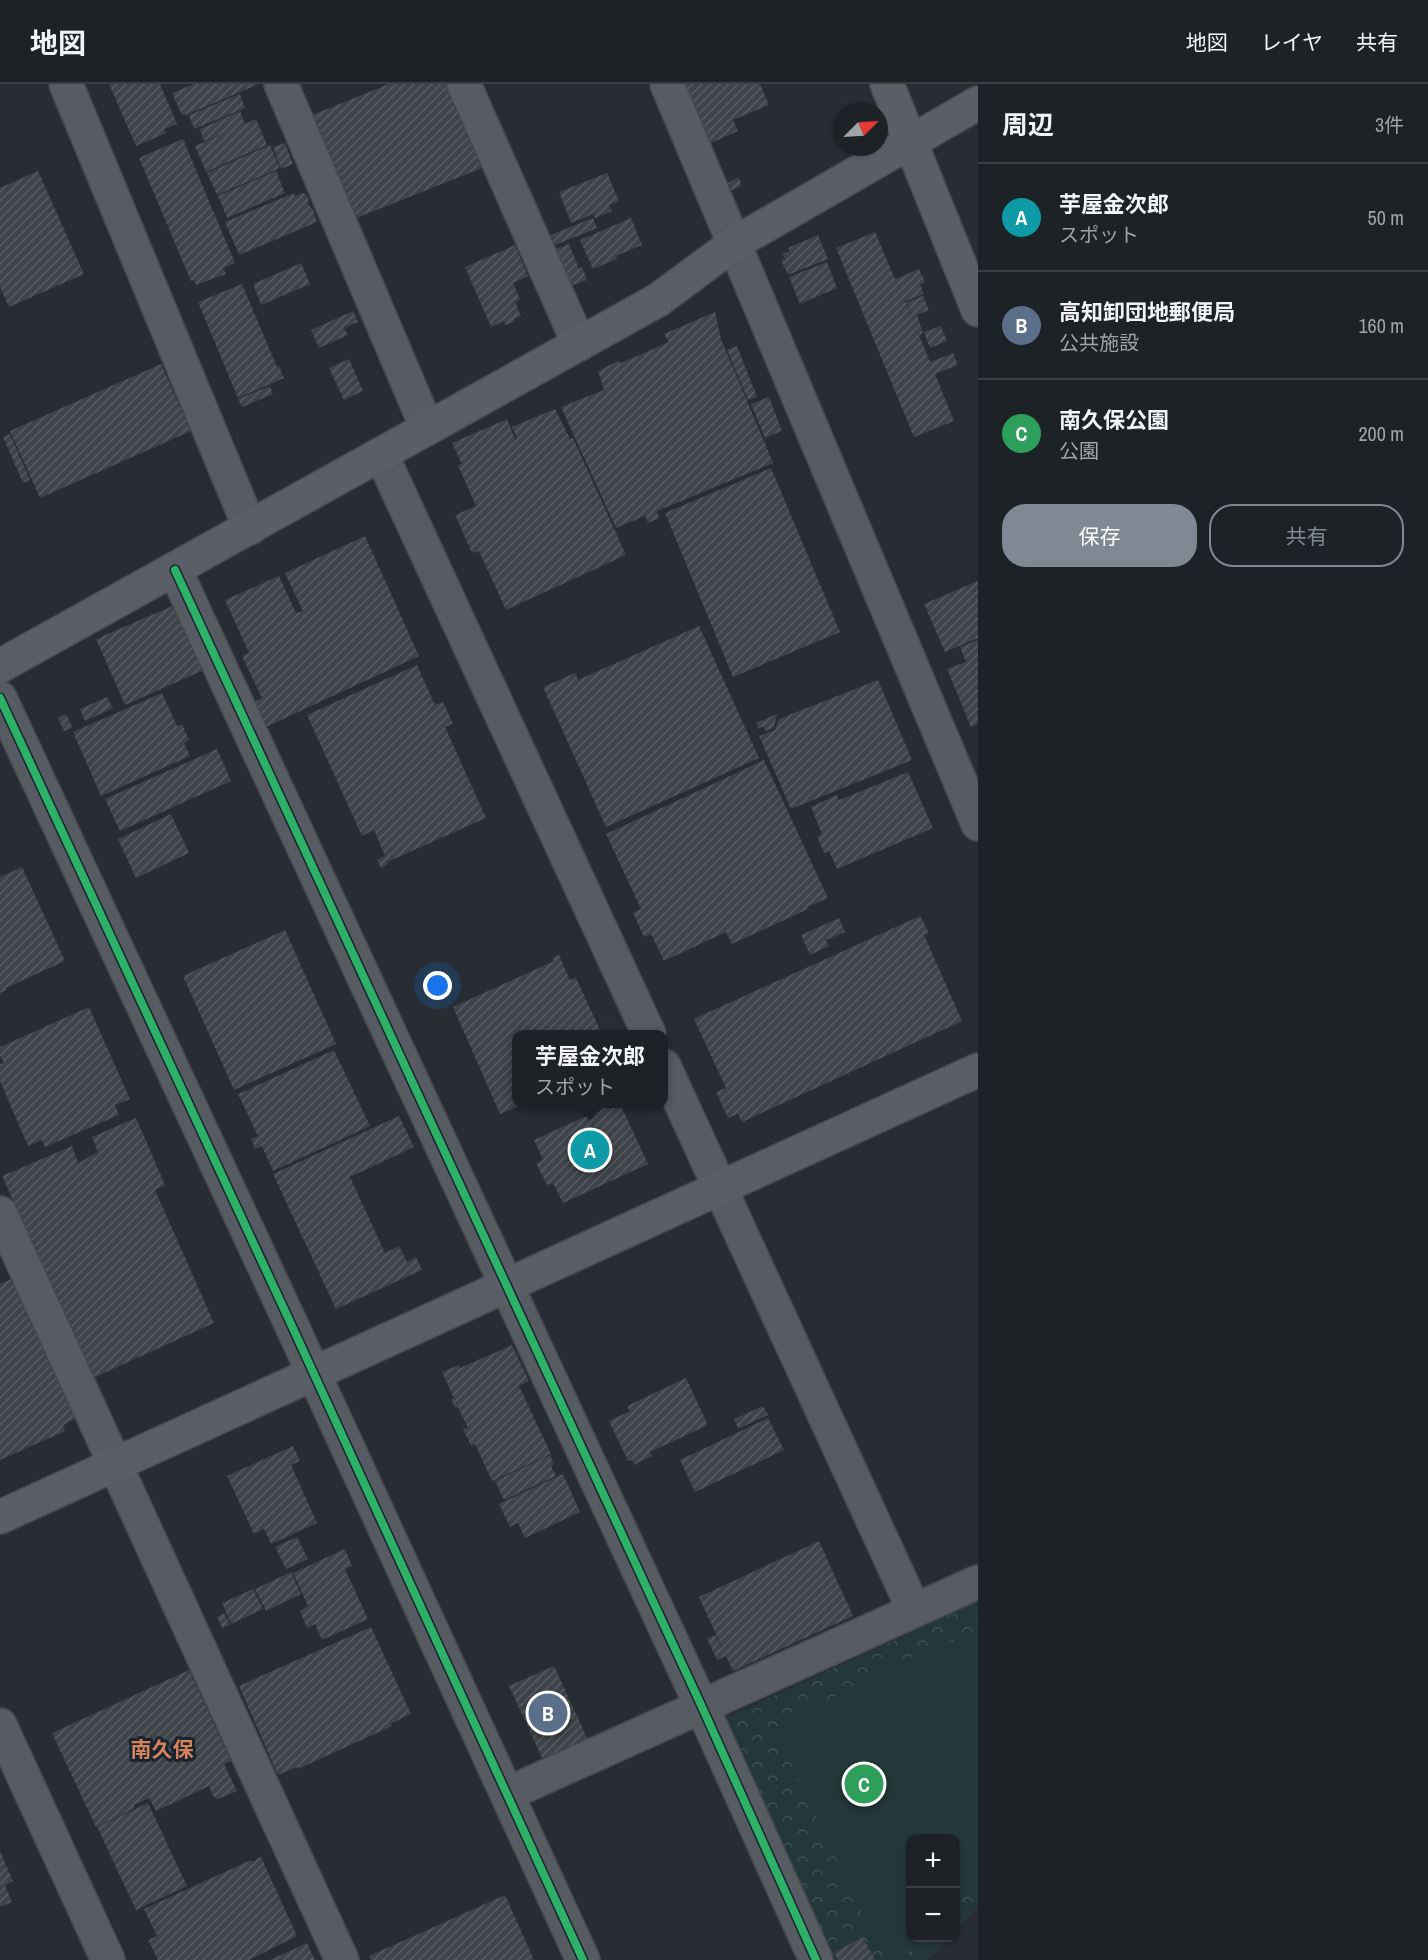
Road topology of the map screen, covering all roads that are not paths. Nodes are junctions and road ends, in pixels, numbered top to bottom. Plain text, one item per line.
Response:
1 (66, 84) edge
2 (281, 84) edge
3 (464, 84) edge
4 (667, 84) edge
5 (887, 84) edge
6 (978, 103) edge
7 (910, 141) junction
8 (735, 243) junction
9 (978, 309) edge
10 (579, 344) junction
11 (427, 428) junction
12 (381, 454) junction
13 (250, 528) junction
14 (175, 570) junction
15 (0, 666) edge
16 (0, 698) edge
17 (978, 824) edge
18 (647, 1030) edge
19 (976, 1076) edge
20 (668, 1077) edge
21 (720, 1188) junction
22 (0, 1213) edge
23 (507, 1285) junction
24 (314, 1374) junction
25 (115, 1464) junction
26 (0, 1517) edge
27 (978, 1582) edge
28 (914, 1611) junction
29 (702, 1707) junction
30 (0, 1725) edge
31 (507, 1794) junction
32 (108, 1960) edge
33 (342, 1960) edge
34 (583, 1960) edge
35 (816, 1960) edge

1 - 13 street
2 - 11 street
3 - 10 street
4 - 8 street
5 - 7 street
6 - 7 street
7 - 8 street
7 - 9 street
8 - 10 street
8 - 17 street
10 - 11 street
11 - 12 street
12 - 13 street
12 - 18 street
13 - 14 street
14 - 15 street
14 - 23 street
16 - 24 street
19 - 21 street
20 - 21 street
21 - 23 street
21 - 28 street
22 - 25 street
23 - 24 street
23 - 29 street
24 - 25 street
24 - 31 street
25 - 26 street
25 - 33 street
27 - 28 street
28 - 29 street
29 - 31 street
29 - 35 street
30 - 32 street
31 - 34 street

